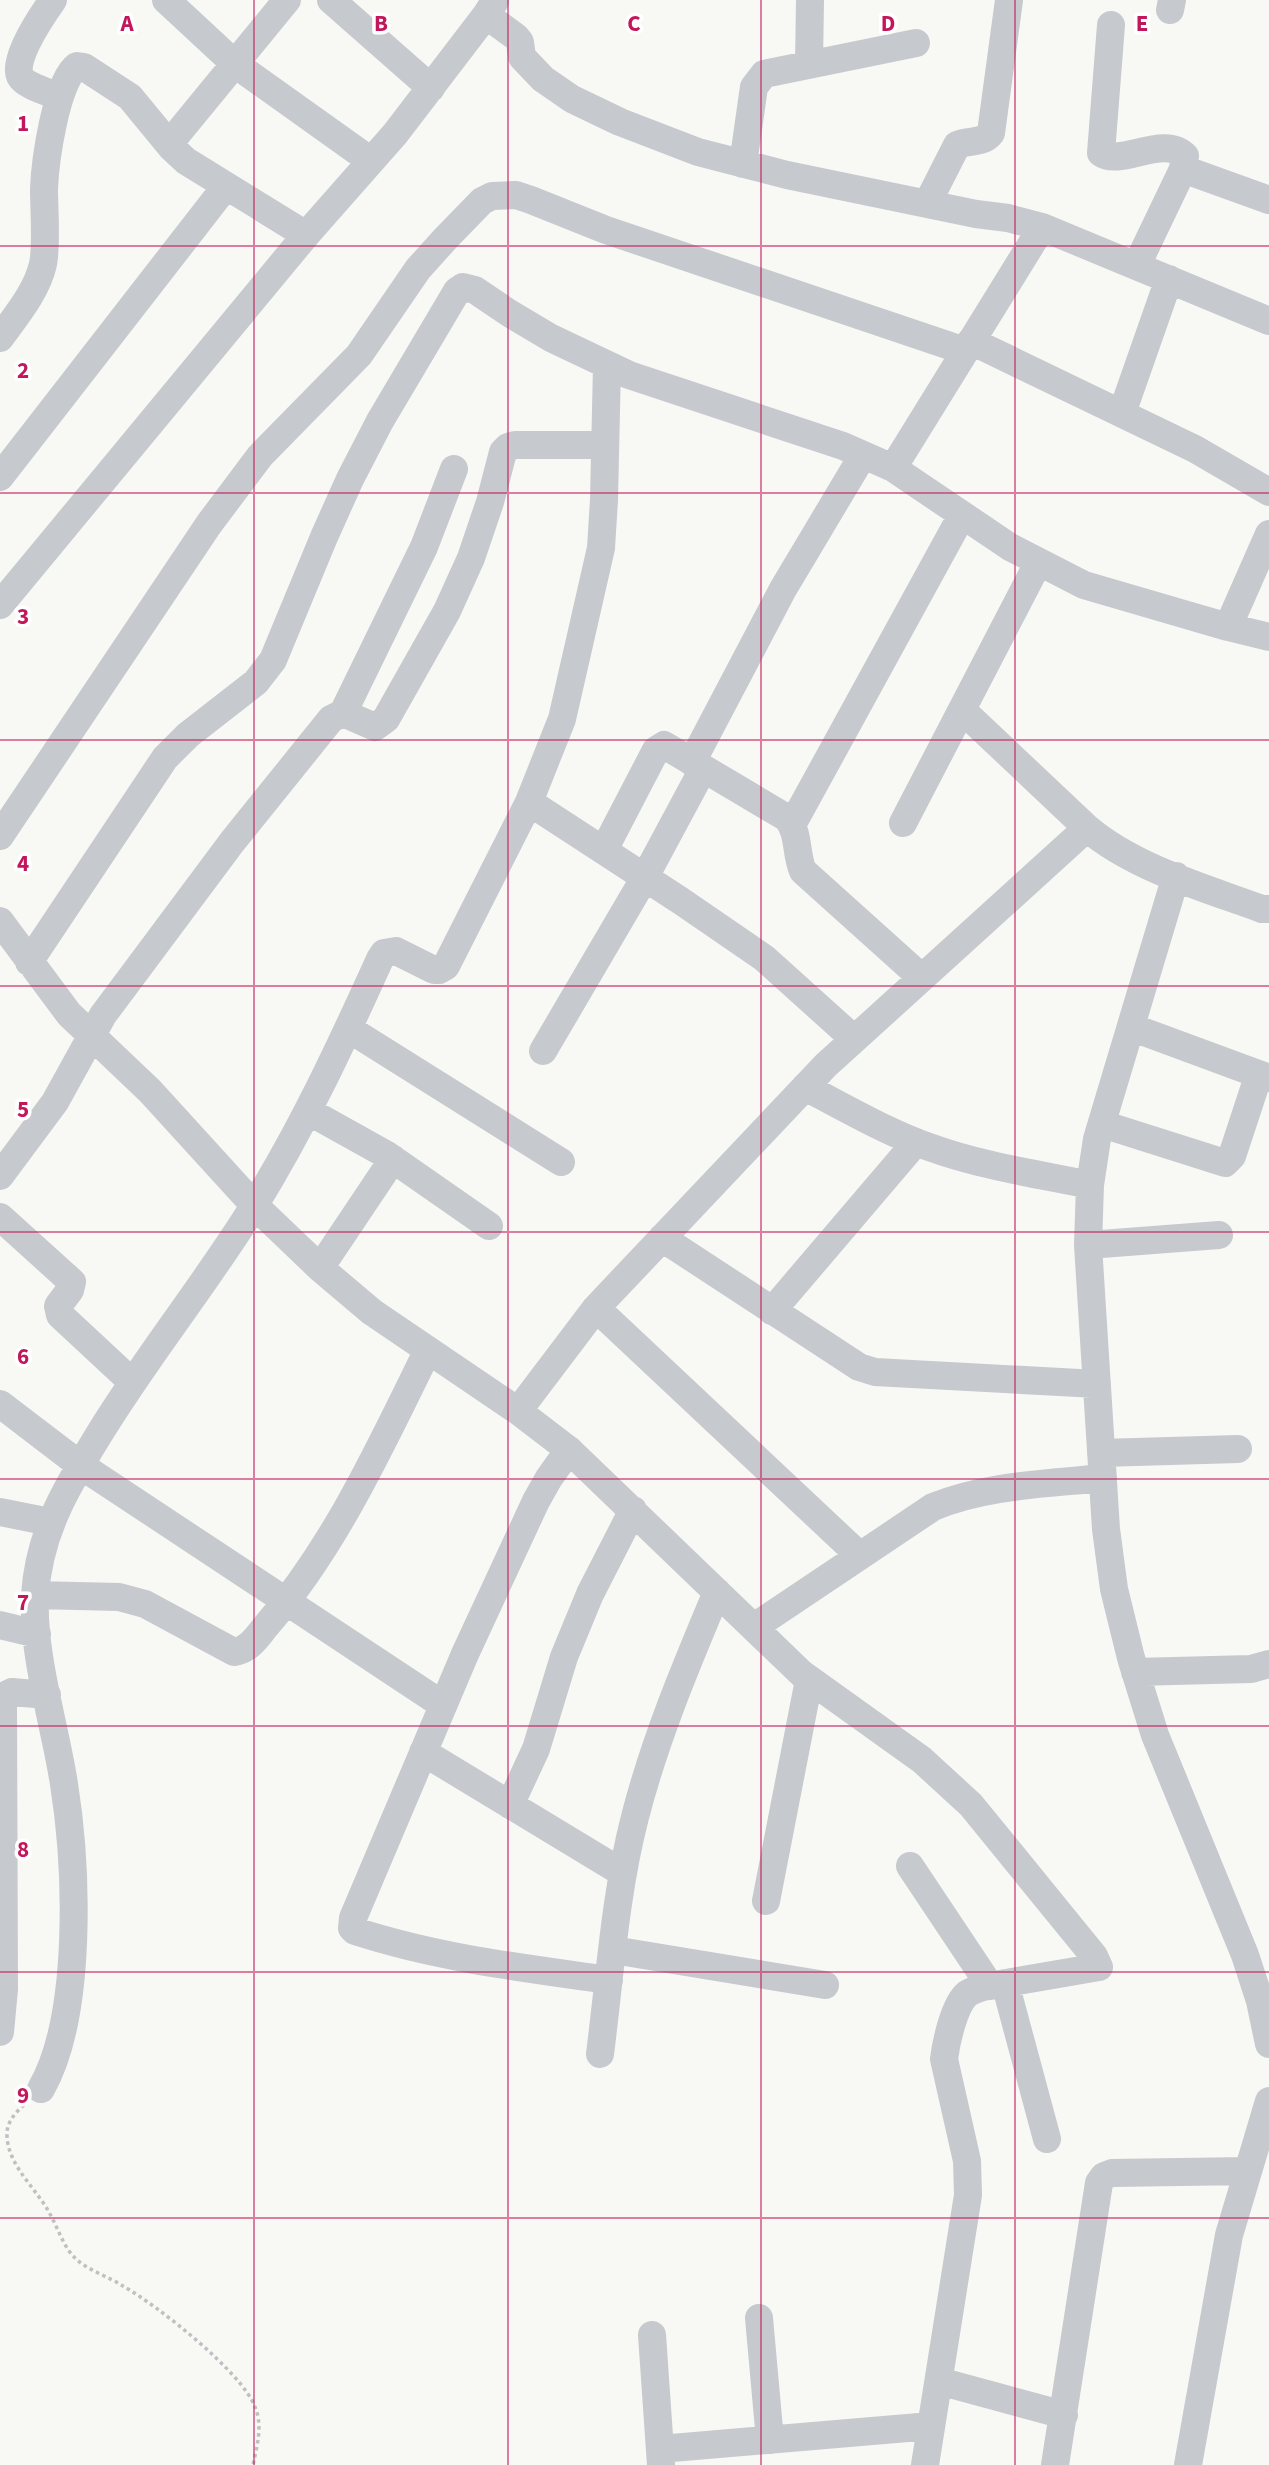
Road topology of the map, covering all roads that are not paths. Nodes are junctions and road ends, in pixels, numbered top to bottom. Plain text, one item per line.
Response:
1 (52, 0) edge
2 (166, 0) edge
3 (287, 0) edge
4 (331, 0) edge
5 (810, 0) edge
6 (1009, 0) edge
7 (490, 8) edge
8 (1111, 25) dead end
9 (916, 43) dead end
10 (235, 64) junction
11 (809, 64) junction
12 (431, 88) junction
13 (59, 97) junction
14 (169, 144) junction
15 (371, 162) junction
16 (743, 164) junction
17 (1183, 169) junction
18 (226, 186) junction
19 (1269, 200) edge
20 (927, 204) junction
21 (1042, 227) junction
22 (306, 235) junction
23 (1137, 265) junction
24 (1169, 279) junction
25 (1269, 321) edge
26 (0, 338) edge
27 (968, 346) junction
28 (607, 365) junction
29 (1122, 413) junction
30 (604, 446) junction
31 (863, 455) junction
32 (893, 468) junction
33 (454, 469) dead end
34 (0, 477) edge
35 (1269, 492) edge
36 (962, 514) junction
37 (1269, 534) edge
38 (1038, 563) junction
39 (0, 605) edge
40 (1228, 627) junction
41 (1269, 637) edge
42 (962, 710) junction
43 (344, 713) junction
44 (698, 765) junction
45 (529, 802) junction
46 (903, 824) dead end
47 (792, 825) junction
48 (1087, 828) junction
49 (0, 836) edge
50 (604, 850) junction
51 (1176, 876) junction
52 (645, 877) junction
53 (1269, 909) edge
54 (0, 921) edge
55 (29, 962) junction
56 (922, 978) junction
57 (1131, 1027) junction
58 (349, 1029) junction
59 (90, 1036) junction
60 (854, 1040) junction
61 (543, 1051) dead end
62 (1264, 1076) edge
63 (805, 1087) junction
64 (308, 1111) junction
65 (1102, 1124) junction
66 (916, 1142) junction
67 (393, 1159) junction
68 (561, 1162) dead end
69 (0, 1176) edge
70 (1090, 1185) junction
71 (254, 1205) junction
72 (0, 1217) edge
73 (489, 1226) dead end
74 (1219, 1235) dead end
75 (662, 1238) junction
76 (1088, 1245) junction
77 (320, 1268) junction
78 (596, 1308) junction
79 (772, 1311) junction
80 (428, 1350) junction
81 (132, 1382) junction
82 (1097, 1384) junction
83 (0, 1404) edge
84 (518, 1411) junction
85 (1238, 1449) dead end
86 (569, 1450) junction
87 (80, 1465) junction
88 (1102, 1465) junction
89 (633, 1510) junction
90 (0, 1512) edge
91 (50, 1521) junction
92 (860, 1556) junction
93 (717, 1592) junction
94 (35, 1595) junction
95 (287, 1602) junction
96 (0, 1625) edge
97 (754, 1627) junction
98 (37, 1634) junction
99 (1269, 1664) edge
100 (1135, 1672) junction
101 (809, 1679) junction
102 (47, 1695) junction
103 (443, 1706) junction
104 (423, 1752) junction
105 (510, 1805) junction
106 (910, 1866) dead end
107 (623, 1872) junction
108 (766, 1900) dead end
109 (613, 1950) junction
110 (1260, 1975) edge
111 (609, 1980) junction
112 (825, 1985) dead end
113 (997, 1985) junction
114 (0, 2032) edge
115 (1269, 2044) edge
116 (600, 2054) dead end
117 (41, 2088) dead end
118 (1269, 2101) edge
119 (1047, 2139) dead end
120 (1248, 2171) junction
121 (759, 2318) dead end
122 (652, 2335) dead end
123 (939, 2381) junction
124 (1064, 2415) junction
125 (932, 2426) junction
126 (770, 2440) junction
127 (661, 2457) edge
128 (925, 2465) edge
129 (1055, 2465) edge
130 (1188, 2465) edge

1 - 13 street
2 - 10 street
3 - 10 street
4 - 12 street
5 - 11 street
6 - 20 street
7 - 12 street
7 - 16 street
8 - 17 street
9 - 11 street
10 - 14 street
10 - 15 street
11 - 16 street
12 - 15 street
13 - 14 street
13 - 26 street
14 - 18 street
15 - 22 street
16 - 20 street
17 - 19 street
17 - 23 street
18 - 22 street
18 - 34 street
20 - 21 street
21 - 23 street
21 - 27 street
22 - 39 street
23 - 24 street
24 - 25 street
24 - 29 street
27 - 29 street
27 - 32 street
27 - 49 street
28 - 30 street
28 - 31 street
28 - 55 street
29 - 35 street
30 - 43 street
30 - 45 street
31 - 32 street
31 - 44 street
32 - 36 street
33 - 43 street
36 - 38 street
36 - 47 street
37 - 40 street
38 - 40 street
38 - 42 street
40 - 41 street
42 - 46 street
42 - 48 street
43 - 59 street
44 - 47 street
44 - 50 street
44 - 52 street
45 - 50 street
45 - 58 street
47 - 56 street
48 - 51 street
48 - 56 street
50 - 52 street
51 - 53 street
51 - 57 street
52 - 60 street
52 - 61 street
54 - 55 street
55 - 59 street
56 - 60 street
57 - 62 street
57 - 65 street
58 - 64 street
58 - 68 street
59 - 69 street
59 - 71 street
60 - 63 street
62 - 65 street
63 - 66 street
63 - 75 street
64 - 67 street
64 - 71 street
65 - 70 street
66 - 70 street
66 - 79 street
67 - 73 street
67 - 77 street
70 - 76 street
71 - 77 street
71 - 81 street
72 - 81 street
74 - 76 street
75 - 78 street
75 - 79 street
76 - 82 street
77 - 80 street
78 - 84 street
78 - 92 street
79 - 82 street
80 - 84 street
80 - 95 street
81 - 87 street
82 - 88 street
83 - 87 street
84 - 86 street
85 - 88 street
86 - 89 street
86 - 103 street
87 - 91 street
87 - 95 street
88 - 92 street
88 - 100 street
89 - 93 street
89 - 105 street
90 - 91 street
91 - 94 street
92 - 97 street
93 - 97 street
93 - 107 street
94 - 95 street
94 - 98 street
95 - 103 street
96 - 98 street
97 - 101 street
98 - 102 street
99 - 100 street
100 - 110 street
101 - 108 street
101 - 113 street
102 - 114 street
102 - 117 street
103 - 104 street
104 - 105 street
104 - 111 street
105 - 107 street
106 - 113 street
107 - 109 street
109 - 111 street
109 - 112 street
110 - 115 street
111 - 116 street
113 - 119 street
113 - 123 street
118 - 120 street
120 - 124 street
120 - 130 street
121 - 126 street
122 - 127 street
123 - 124 street
123 - 125 street
124 - 129 street
125 - 126 street
125 - 128 street
126 - 127 street

